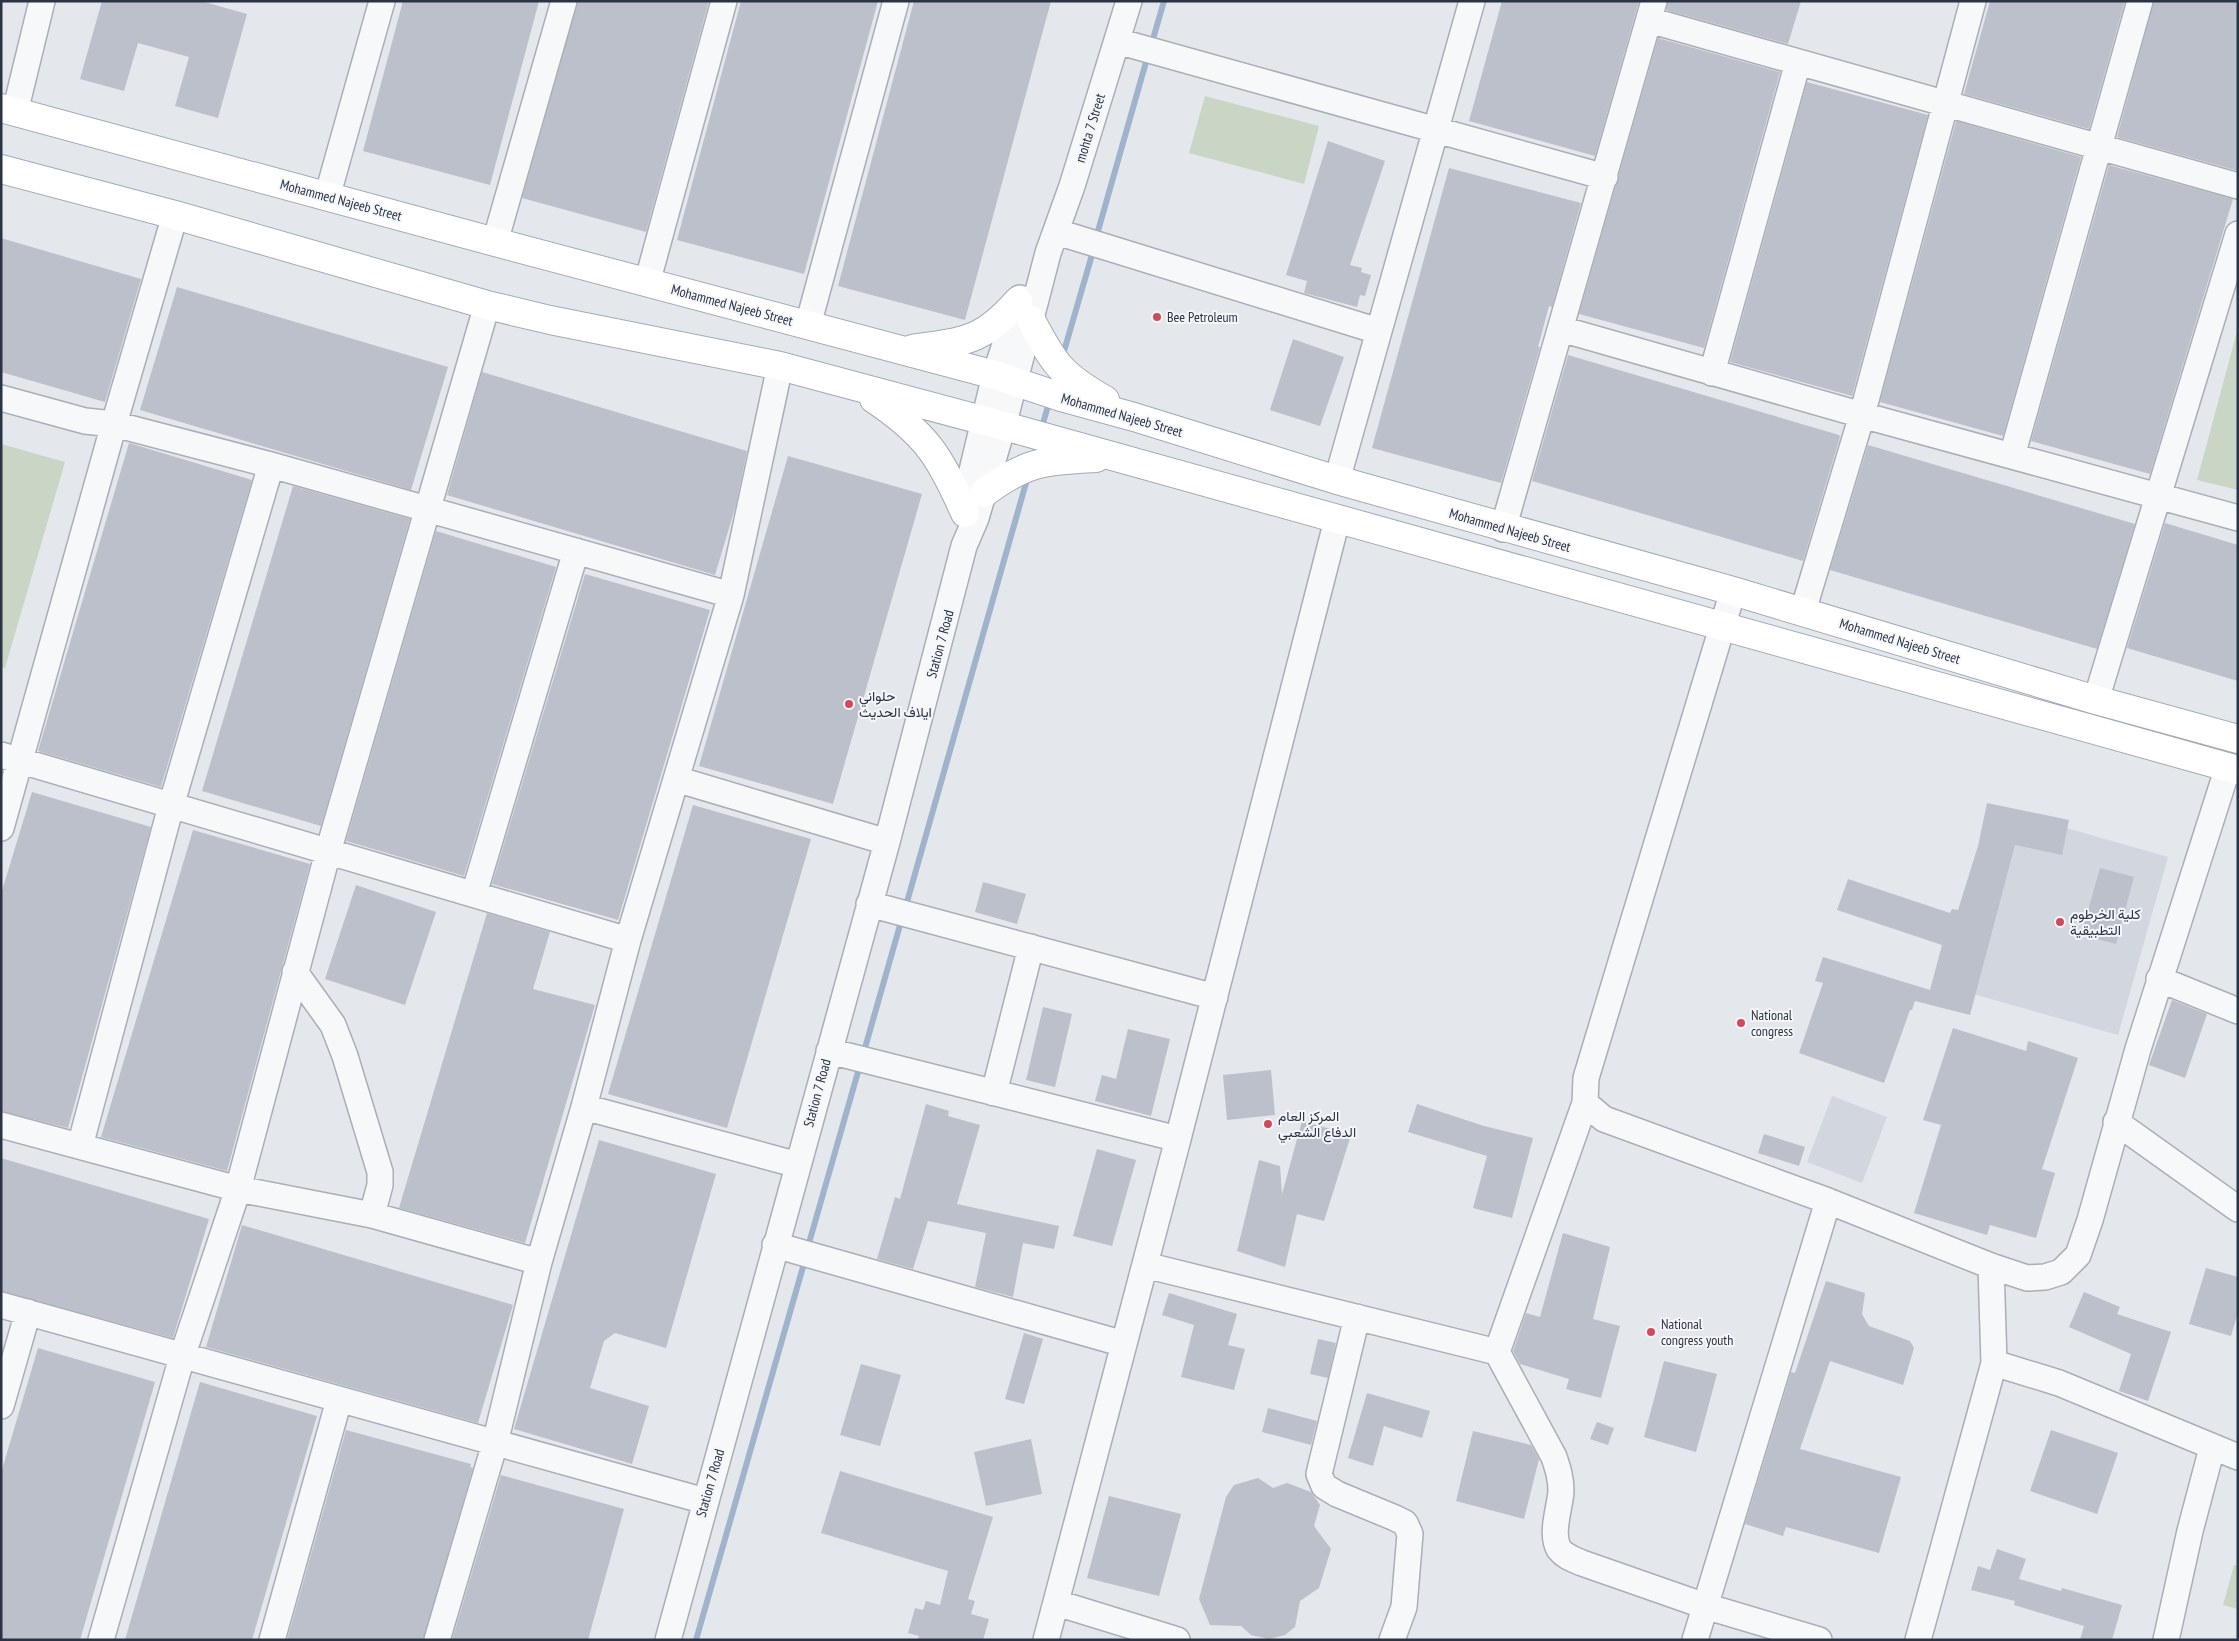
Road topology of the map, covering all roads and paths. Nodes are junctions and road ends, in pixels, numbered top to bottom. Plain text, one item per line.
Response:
1 (42, 1) edge
2 (382, 1) edge
3 (564, 1) edge
4 (724, 1) edge
5 (896, 1) edge
6 (1129, 1) edge
7 (1472, 1) edge
8 (1973, 1) edge
9 (2140, 1) edge
10 (1652, 10) edge
11 (1117, 41) junction
12 (1798, 62) junction
13 (1944, 102) junction
14 (8, 110) edge
15 (1436, 131) junction
16 (2100, 147) junction
17 (1, 169) edge
18 (1605, 177) junction
19 (2238, 186) edge
20 (327, 196) junction
21 (175, 216) junction
22 (2238, 234) edge
23 (495, 242) junction
24 (1053, 242) junction
25 (647, 283) junction
26 (487, 305) junction
27 (1024, 310) junction
28 (808, 325) junction
29 (1561, 329) junction
30 (1378, 331) junction
31 (899, 350) junction
32 (780, 366) junction
33 (1712, 373) junction
34 (1005, 378) junction
35 (858, 388) junction
36 (1, 398) edge
37 (1862, 415) junction
38 (1134, 417) junction
39 (993, 423) junction
40 (114, 424) junction
41 (2012, 456) junction
42 (1120, 457) junction
43 (271, 465) junction
44 (1337, 480) junction
45 (2160, 496) junction
46 (974, 503) junction
47 (429, 510) junction
48 (2238, 518) edge
49 (1337, 520) junction
50 (1503, 528) junction
51 (576, 551) junction
52 (1733, 591) junction
53 (731, 595) junction
54 (1803, 611) junction
55 (1722, 627) junction
56 (2096, 700) junction
57 (2238, 739) edge
58 (11, 758) edge
59 (2233, 768) edge
60 (676, 779) junction
61 (171, 806) junction
62 (1, 828) edge
63 (887, 842) junction
64 (328, 852) junction
65 (474, 894) junction
66 (869, 904) junction
67 (628, 940) junction
68 (1031, 947) junction
69 (295, 972) junction
70 (2159, 978) junction
71 (1215, 997) junction
72 (2238, 1011) edge
73 (829, 1051) junction
74 (994, 1093) junction
75 (1585, 1103) junction
76 (584, 1107) junction
77 (2116, 1122) junction
78 (1, 1124) edge
79 (1178, 1139) junction
80 (80, 1146) junction
81 (798, 1165) junction
82 (238, 1190) junction
83 (1828, 1201) junction
84 (2238, 1209) edge
85 (372, 1216) junction
86 (775, 1245) junction
87 (539, 1262) junction
88 (1145, 1265) junction
89 (1991, 1266) junction
90 (1, 1305) edge
91 (28, 1312) junction
92 (1357, 1317) junction
93 (1124, 1344) junction
94 (1497, 1352) junction
95 (182, 1357) junction
96 (1994, 1363) junction
97 (339, 1400) junction
98 (1, 1406) edge
99 (495, 1443) junction
100 (2212, 1448) junction
101 (2238, 1456) edge
102 (705, 1501) junction
103 (1057, 1603) junction
104 (1705, 1606) junction
105 (101, 1640) edge
106 (272, 1640) edge
107 (437, 1640) edge
108 (668, 1640) edge
109 (1046, 1640) edge
110 (1177, 1640) edge
111 (1392, 1640) edge
112 (1695, 1640) edge
113 (1819, 1640) edge
114 (1918, 1640) edge
115 (2166, 1640) edge

1 - 14 street
2 - 20 street
3 - 23 street
4 - 25 street
5 - 28 street
6 - 11 street, mohta 7 Street
7 - 15 street
8 - 13 street
9 - 16 street
10 - 12 street
10 - 18 street
11 - 15 street
11 - 24 street, mohta 7 Street
12 - 13 street
12 - 33 street
13 - 16 street
13 - 37 street
14 - 20 main road, Mohammed Najeeb Street
15 - 18 street
15 - 30 street
16 - 19 street
16 - 41 street
17 - 21 main road
18 - 29 street
20 - 23 main road, Mohammed Najeeb Street
21 - 26 main road
21 - 40 street
22 - 45 street
23 - 25 main road, Mohammed Najeeb Street
24 - 27 street, Station 7 Road
24 - 30 street
25 - 28 main road, Mohammed Najeeb Street
26 - 32 main road
26 - 47 street
27 - 31 main road
27 - 34 street, Station 7 Road
27 - 38 main road
28 - 31 main road, Mohammed Najeeb Street
29 - 33 street
29 - 50 street
30 - 44 street
31 - 34 main road, Mohammed Najeeb Street
32 - 35 main road
32 - 53 street
33 - 37 street
34 - 38 main road, Mohammed Najeeb Street
34 - 39 street, Station 7 Road
35 - 39 main road
35 - 46 main road
36 - 40 street
37 - 41 street
37 - 54 street
38 - 44 main road, Mohammed Najeeb Street
39 - 42 main road
39 - 46 street, Station 7 Road
40 - 43 street
40 - 58 street
41 - 45 street
42 - 46 main road
42 - 49 main road
43 - 47 street
43 - 61 street
44 - 50 main road, Mohammed Najeeb Street
45 - 48 street
45 - 56 street
46 - 63 street, Station 7 Road
47 - 51 street
47 - 64 street
49 - 55 main road
49 - 71 street
50 - 52 main road, Mohammed Najeeb Street
51 - 53 street
51 - 65 street
52 - 54 main road, Mohammed Najeeb Street
52 - 55 street
53 - 60 street
54 - 56 main road, Mohammed Najeeb Street
55 - 59 main road
55 - 75 street
56 - 57 main road, Mohammed Najeeb Street
58 - 61 street
58 - 62 street
59 - 70 street
60 - 63 street
60 - 67 street
61 - 64 street
61 - 80 street
63 - 66 street, Station 7 Road
64 - 65 street
64 - 69 street
65 - 67 street
66 - 68 street
66 - 73 street, Station 7 Road
67 - 76 street
68 - 71 street
68 - 74 street
69 - 82 street
69 - 85 street
70 - 72 street
70 - 77 street
71 - 79 street
73 - 74 street
73 - 81 street, Station 7 Road
74 - 79 street
75 - 83 street
75 - 94 street
76 - 81 street
76 - 87 street
77 - 84 street
77 - 89 street
78 - 80 street
79 - 88 street
80 - 82 street
81 - 86 street, Station 7 Road
82 - 85 street
82 - 95 street
83 - 89 street
83 - 104 street
85 - 87 street
86 - 93 street
86 - 102 street, Station 7 Road
87 - 99 street
88 - 92 street
88 - 93 street
89 - 96 street
90 - 91 street
91 - 95 street
91 - 98 street
92 - 94 street
92 - 111 street
93 - 103 street
94 - 104 street
95 - 97 street
95 - 105 street
96 - 100 street
96 - 114 street
97 - 99 street
97 - 106 street
99 - 102 street
99 - 107 street
100 - 101 street
100 - 115 street
102 - 108 street, Station 7 Road
103 - 109 street
103 - 110 street
104 - 112 street
104 - 113 street

